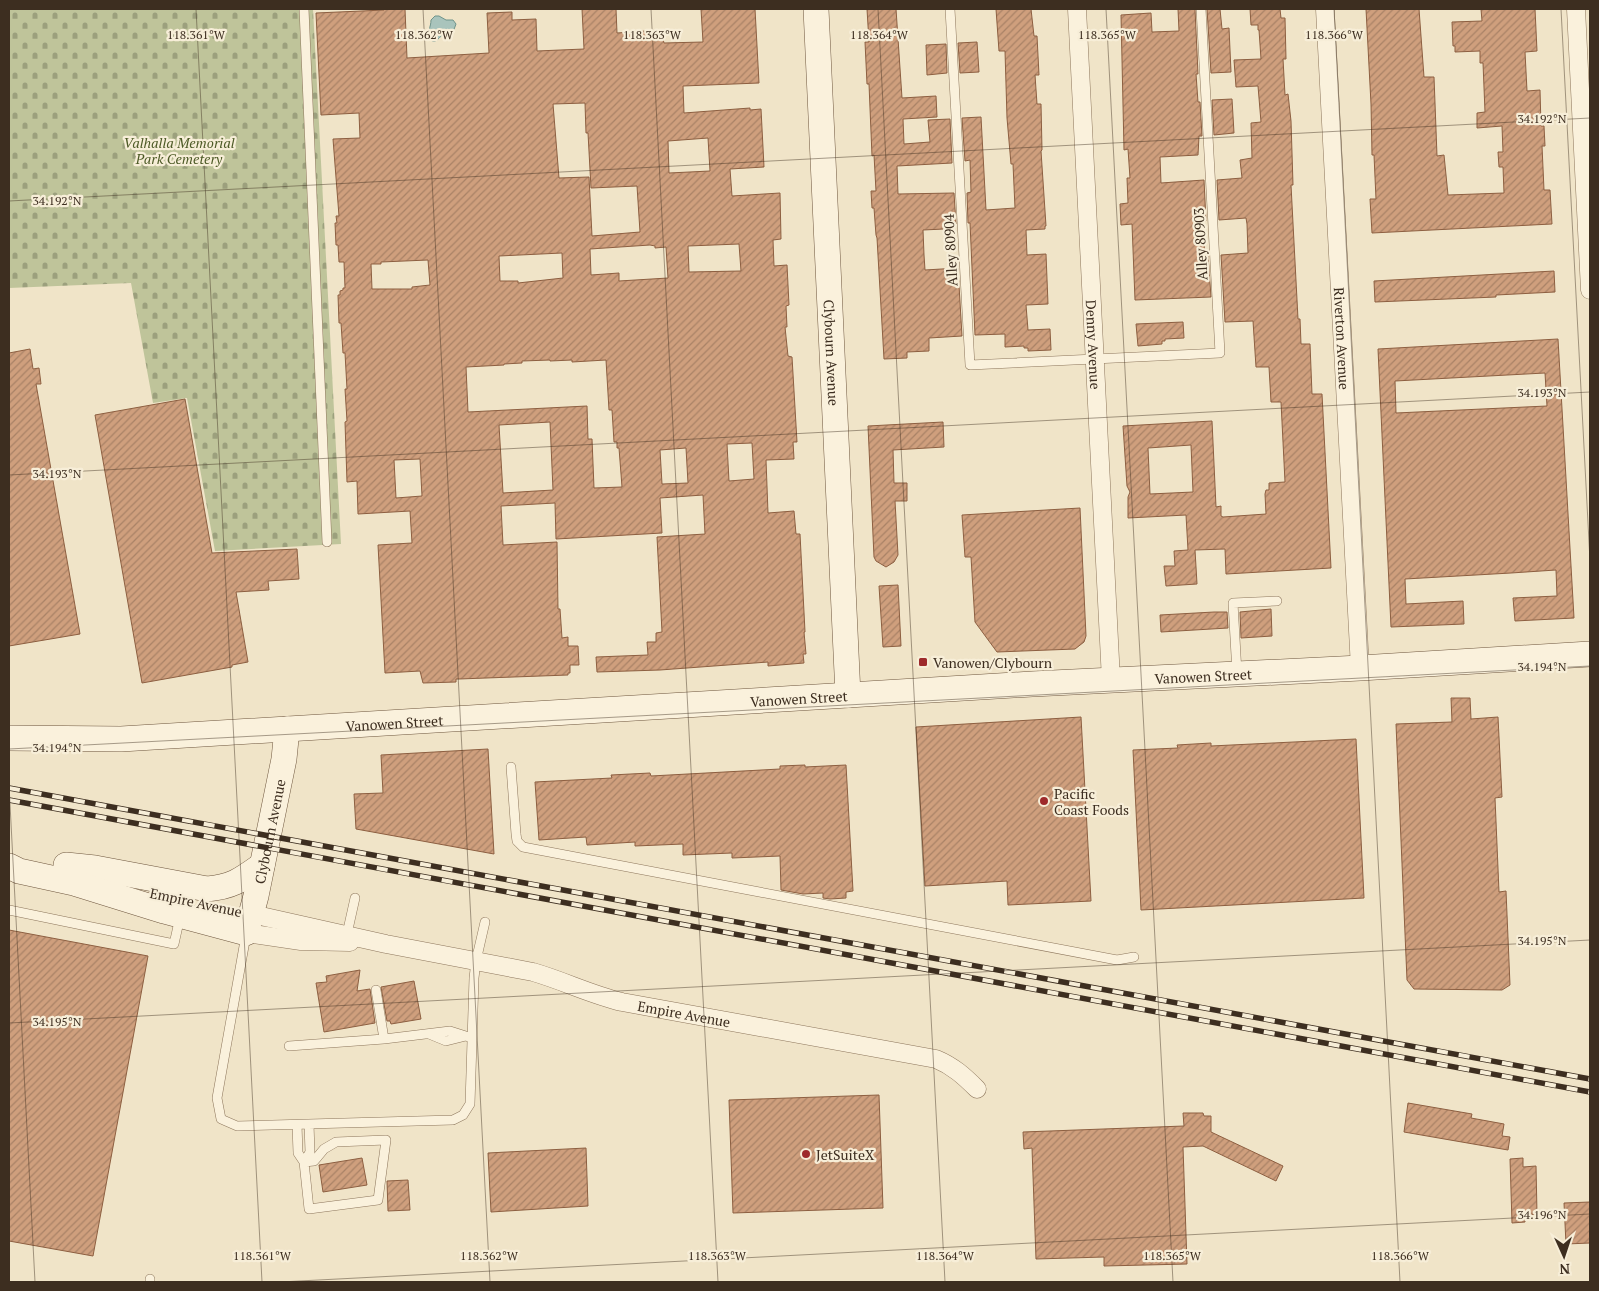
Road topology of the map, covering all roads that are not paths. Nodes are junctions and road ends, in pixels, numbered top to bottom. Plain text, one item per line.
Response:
1 (304, 9) edge
2 (816, 9) edge
3 (950, 9) edge
4 (1077, 9) edge
5 (1201, 9) edge
6 (1324, 9) edge
7 (1576, 9) edge
8 (1590, 290) edge
9 (1094, 359) junction
10 (327, 542) dead end
11 (1277, 601) dead end
12 (1590, 654) edge
13 (1360, 668) junction
14 (1236, 674) junction
15 (1111, 680) junction
16 (848, 695) junction
17 (287, 729) junction
18 (9, 738) edge
19 (512, 767) dead end
20 (9, 857) edge
21 (66, 865) junction
22 (262, 865) junction
23 (9, 866) edge
24 (355, 898) dead end
25 (9, 910) edge
26 (180, 916) junction
27 (485, 922) dead end
28 (249, 923) junction
29 (347, 934) junction
30 (386, 944) junction
31 (1134, 957) dead end
32 (476, 961) junction
33 (376, 990) dead end
34 (469, 1037) junction
35 (384, 1039) junction
36 (289, 1046) dead end
37 (976, 1089) dead end
38 (308, 1124) junction
39 (297, 1125) junction
40 (304, 1162) junction

1 - 10 lane
2 - 16 main road, Clybourn Avenue
3 - 9 lane, Alley 80904
4 - 9 street, Denny Avenue
5 - 9 lane, Alley 80903
6 - 13 street, Riverton Avenue
7 - 8 street
9 - 15 street, Denny Avenue
11 - 14 lane
12 - 13 main road, Vanowen Street
13 - 14 main road, Vanowen Street
14 - 15 main road, Vanowen Street
15 - 16 main road, Vanowen Street
16 - 17 main road, Vanowen Street
17 - 18 main road, Vanowen Street
17 - 22 main road, Clybourn Avenue
19 - 31 lane
20 - 21 main road, Empire Avenue
21 - 22 main road
21 - 28 main road, Empire Avenue
22 - 28 main road, Clybourn Avenue
23 - 26 main road, Empire Avenue
24 - 29 lane
25 - 26 lane
26 - 28 main road, Empire Avenue
27 - 32 lane
28 - 29 street, Empire Avenue
28 - 30 street, Empire Avenue
28 - 39 lane
29 - 30 street, Empire Avenue
30 - 32 street, Empire Avenue
32 - 34 lane
32 - 37 street, Empire Avenue
33 - 35 lane
34 - 35 lane
34 - 38 lane
35 - 36 lane
38 - 39 lane
38 - 40 lane
39 - 40 lane
40 - 40 lane

